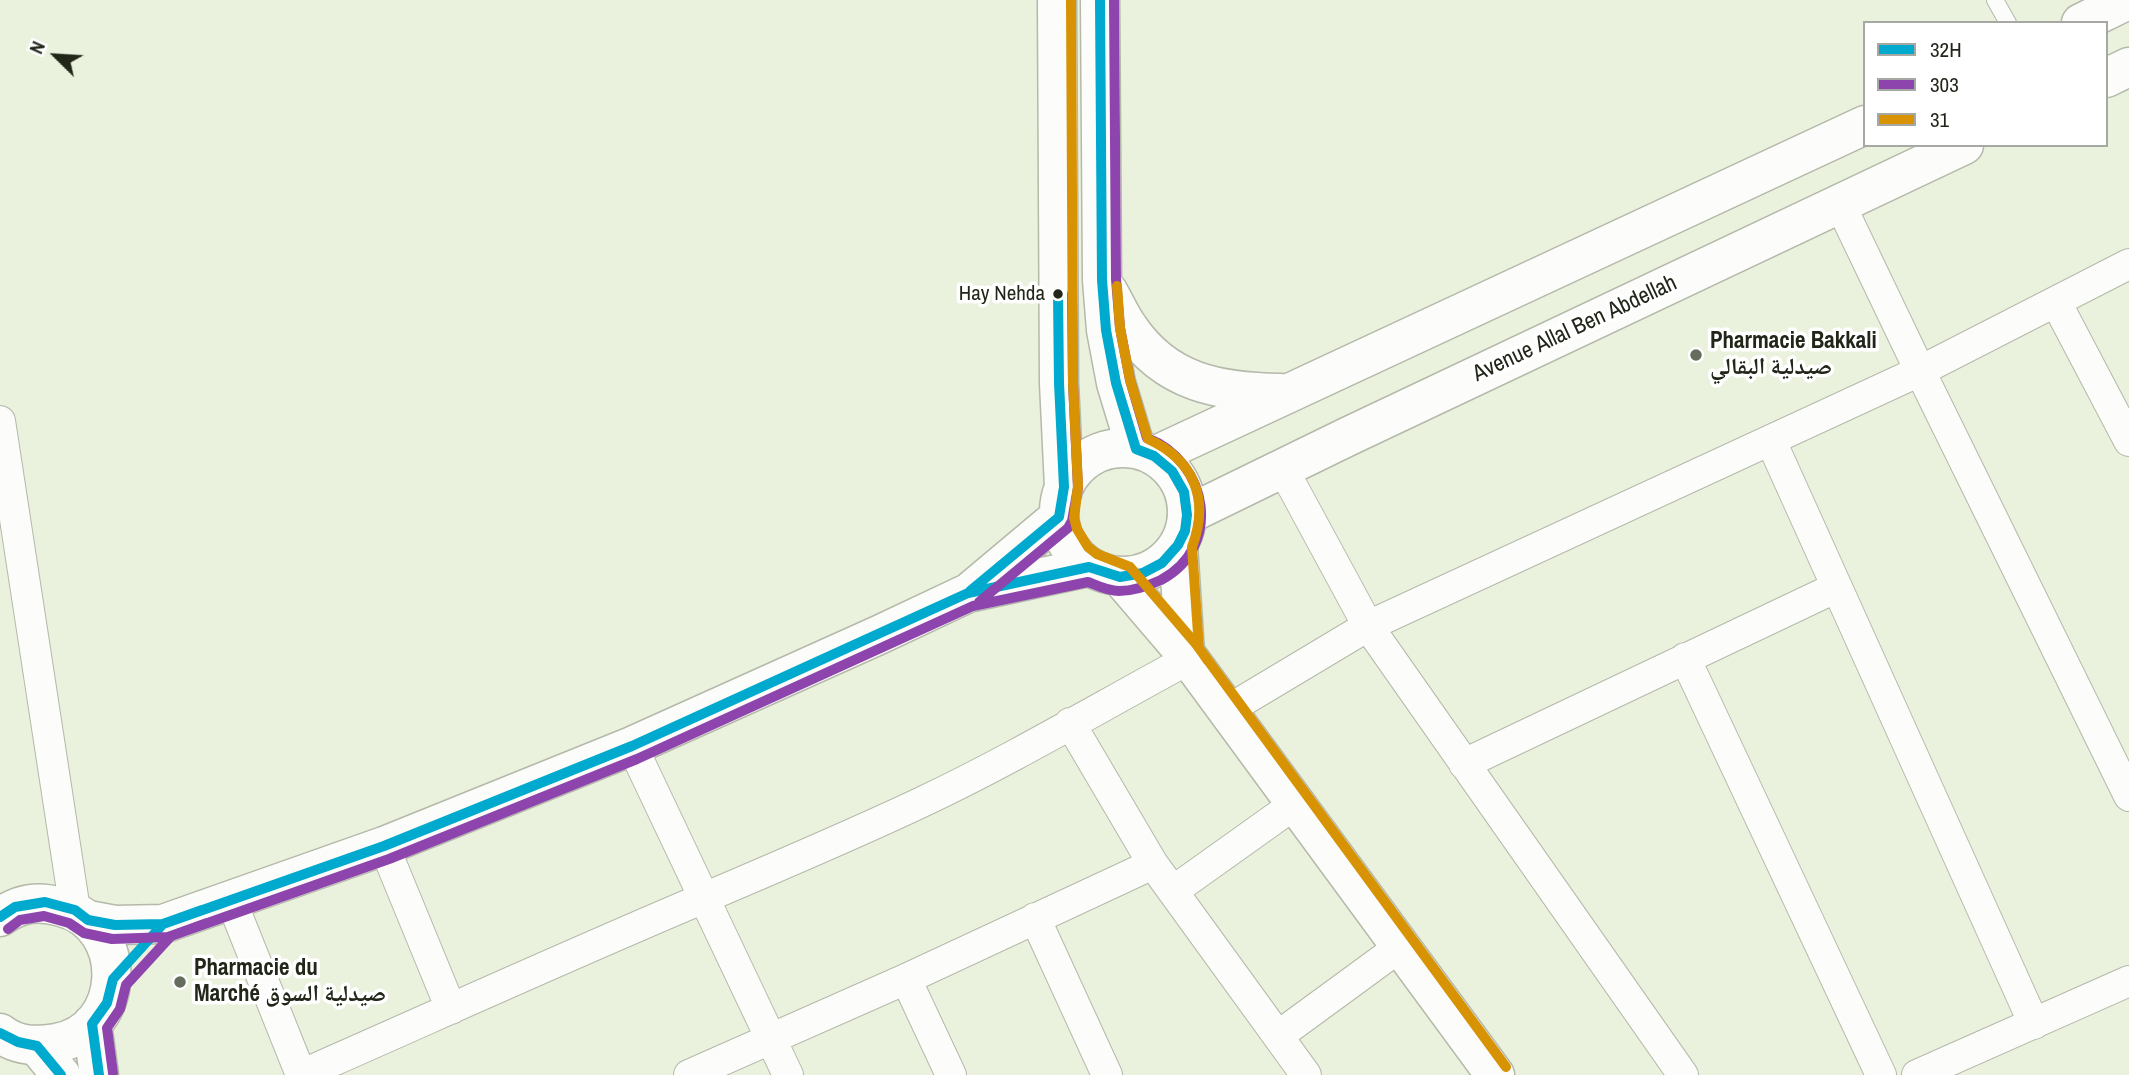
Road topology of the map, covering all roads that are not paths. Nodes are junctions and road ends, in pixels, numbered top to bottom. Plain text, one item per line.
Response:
1 (1056, 0) edge
2 (1100, 0) edge
3 (1996, 0) edge
4 (2128, 0) edge
5 (2007, 21) edge
6 (2085, 21) edge
7 (2129, 67) edge
8 (2108, 77) edge
9 (1863, 126) edge
10 (1960, 147) edge
11 (1840, 204) junction
12 (2129, 264) edge
13 (1102, 280) junction
14 (2056, 302) junction
15 (1920, 371) junction
16 (1284, 394) junction
17 (0, 421) edge
18 (1771, 441) junction
19 (2129, 441) edge
20 (1145, 453) junction
21 (1283, 469) junction
22 (1062, 502) junction
23 (1182, 530) junction
24 (1105, 572) junction
25 (1838, 587) junction
26 (968, 593) junction
27 (1368, 626) junction
28 (1187, 656) junction
29 (1685, 658) junction
30 (1226, 711) junction
31 (1070, 723) junction
32 (632, 746) junction
33 (1464, 764) junction
34 (2129, 796) edge
35 (1295, 804) junction
36 (384, 846) junction
37 (1153, 863) junction
38 (1173, 891) junction
39 (704, 898) junction
40 (230, 900) junction
41 (82, 915) junction
42 (0, 916) edge
43 (1035, 918) junction
44 (163, 924) junction
45 (1401, 946) junction
46 (113, 979) junction
47 (906, 979) junction
48 (2129, 981) edge
49 (452, 1009) junction
50 (92, 1024) junction
51 (2034, 1024) junction
52 (0, 1033) edge
53 (1278, 1036) junction
54 (770, 1039) junction
55 (37, 1046) junction
56 (61, 1075) edge
57 (99, 1075) edge
58 (690, 1075) edge
59 (788, 1075) edge
60 (951, 1075) edge
61 (1107, 1075) edge
62 (1306, 1075) edge
63 (1495, 1075) edge
64 (1683, 1075) edge
65 (1881, 1075) edge
66 (1917, 1075) edge

1 - 22 main road
2 - 13 main road
3 - 5 lane
4 - 6 main road
7 - 8 main road
9 - 16 main road
10 - 11 main road, Avenue Allal Ben Abdellah
11 - 15 street
11 - 21 main road, Avenue Allal Ben Abdellah
12 - 14 street
13 - 16 main road
13 - 20 main road
14 - 15 street
14 - 19 street
15 - 18 street
15 - 34 street
16 - 20 main road
17 - 41 street
18 - 25 street
18 - 27 street
20 - 22 main road
20 - 23 main road
21 - 23 main road, Avenue Allal Ben Abdellah
21 - 27 street
22 - 24 main road
22 - 26 main road
23 - 24 main road
23 - 28 main road
24 - 26 main road
24 - 28 main road
25 - 29 street
25 - 51 street
26 - 32 main road
27 - 30 street
27 - 33 street
28 - 30 main road
28 - 31 street
29 - 33 street
29 - 65 street
30 - 35 main road
31 - 37 street
31 - 39 street
32 - 36 main road
32 - 39 street
33 - 64 street
35 - 38 street
35 - 45 main road
36 - 40 main road
36 - 49 street
37 - 38 street
37 - 43 street
38 - 53 street
39 - 49 street
39 - 54 street
40 - 44 main road
40 - 49 street
41 - 42 main road
41 - 44 main road
41 - 46 main road
43 - 47 street
43 - 61 street
44 - 46 main road
45 - 53 street
45 - 63 main road
46 - 50 main road
47 - 54 street
47 - 60 street
48 - 51 street
50 - 55 main road
50 - 57 main road
51 - 66 street
52 - 55 main road
53 - 62 street
54 - 58 street
54 - 59 street
55 - 56 main road

